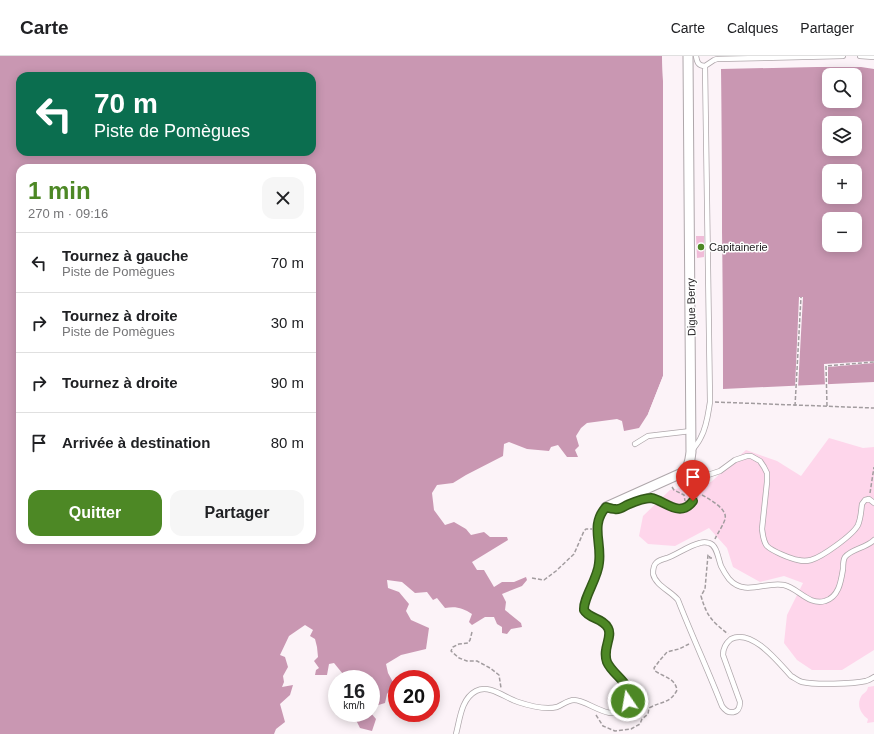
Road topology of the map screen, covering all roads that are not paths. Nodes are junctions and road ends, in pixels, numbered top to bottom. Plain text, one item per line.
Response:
1 (688, 56) edge
2 (696, 56) edge
3 (843, 56) edge
4 (860, 56) edge
5 (874, 57) edge
6 (705, 66) junction
7 (691, 431) junction
8 (635, 444) dead end
9 (691, 452) junction
10 (874, 503) edge
11 (606, 507) junction
12 (874, 540) edge
13 (874, 677) edge
14 (456, 734) edge

1 - 7 street, Digue Berry
2 - 6 lane
3 - 6 lane
4 - 5 lane
6 - 9 lane
7 - 8 lane
7 - 9 street, Digue Berry
9 - 11 street, Digue Berry
10 - 11 lane
11 - 14 lane
12 - 13 lane

